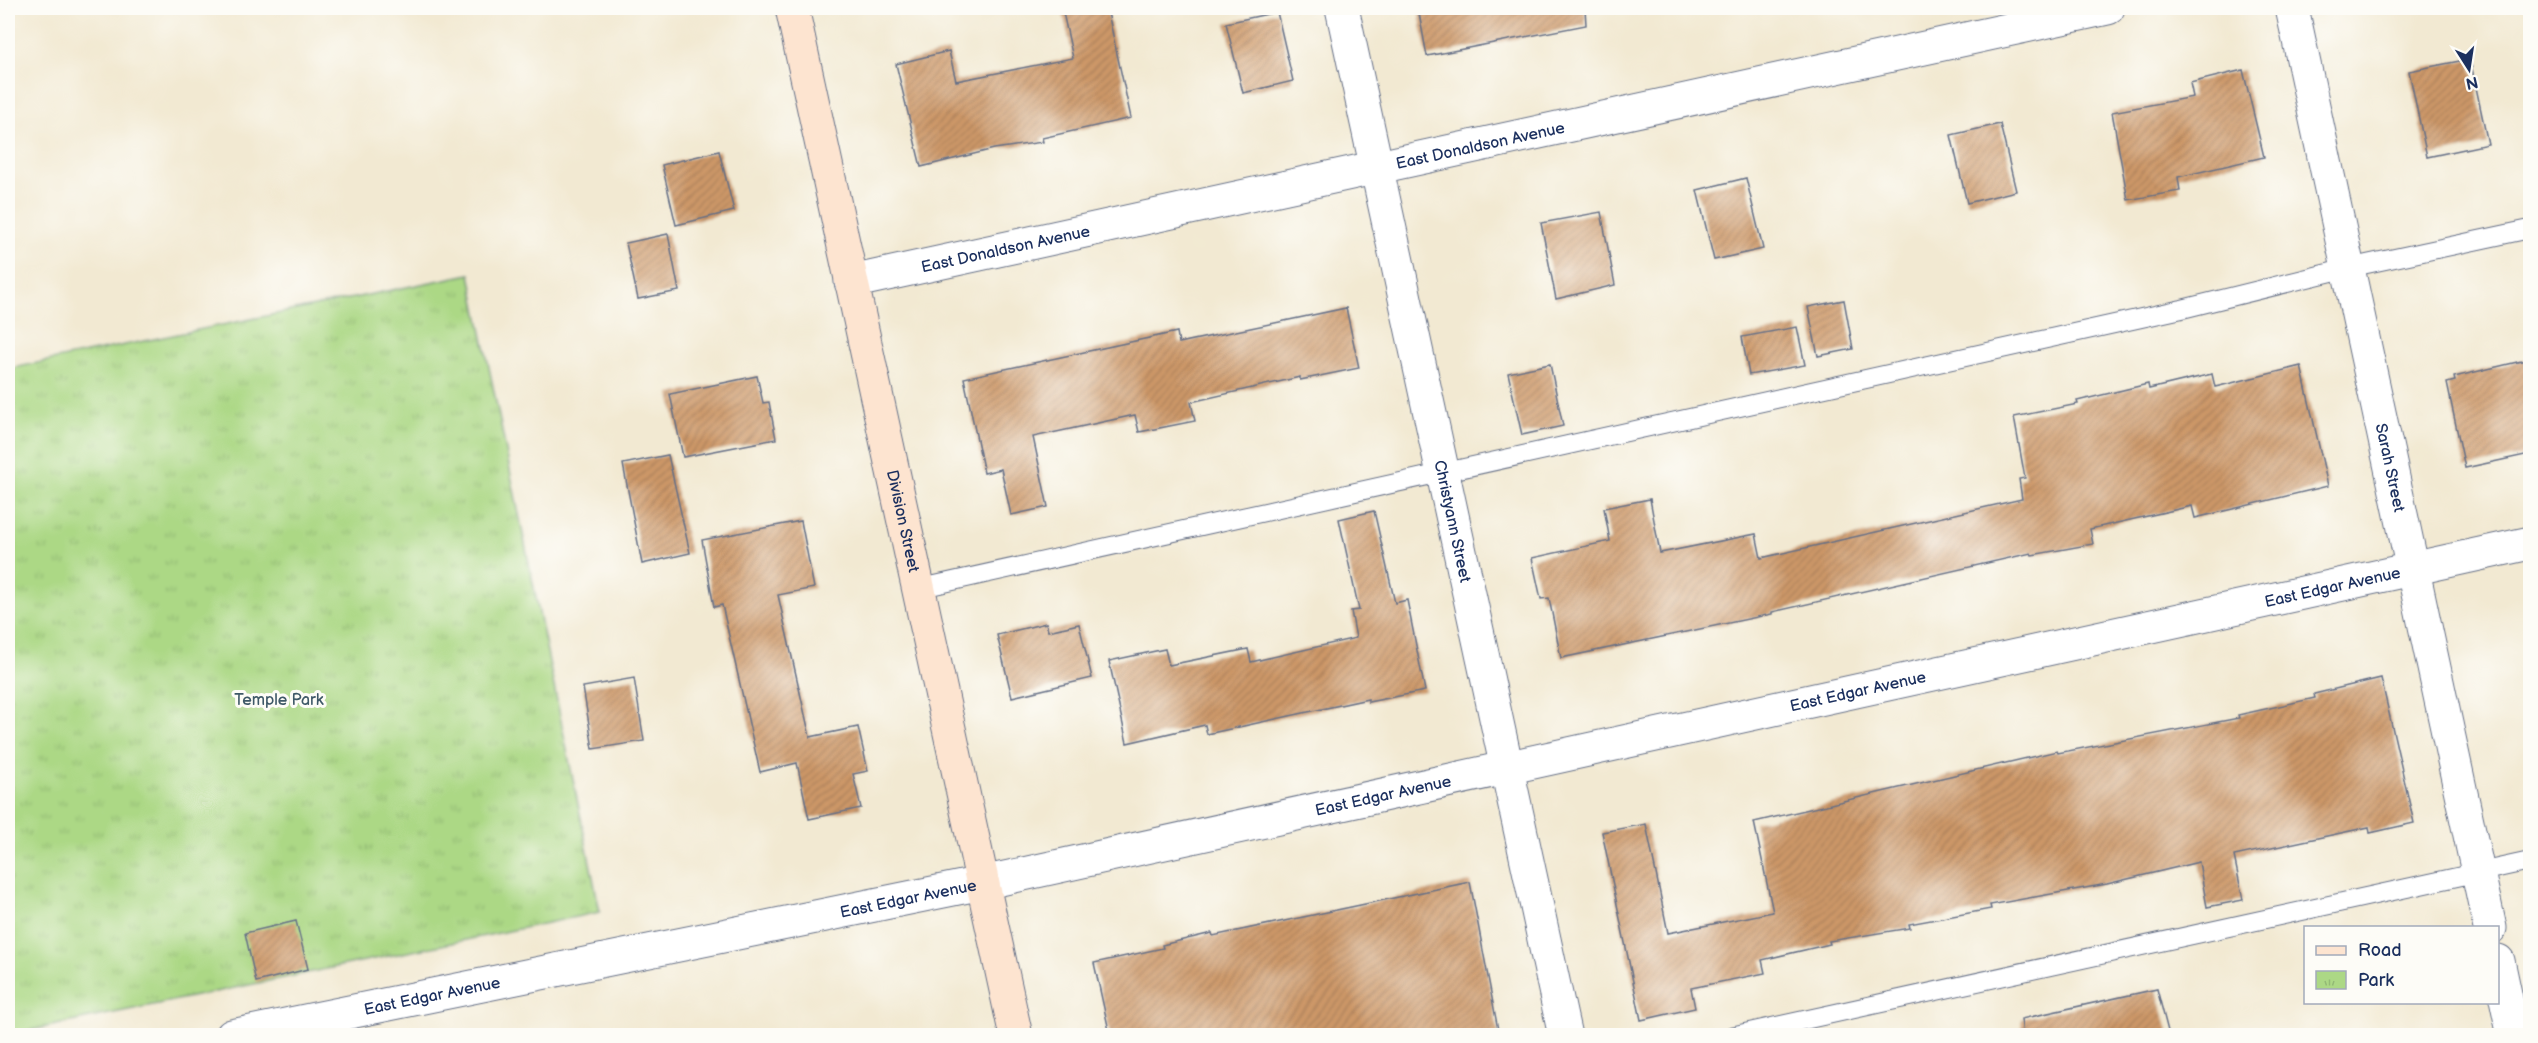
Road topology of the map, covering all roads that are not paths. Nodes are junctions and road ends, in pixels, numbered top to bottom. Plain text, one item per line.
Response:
1 (792, 8) edge
2 (1342, 8) edge
3 (2108, 8) edge
4 (2292, 8) edge
5 (1376, 169) junction
6 (2530, 229) edge
7 (2348, 268) junction
8 (851, 282) junction
9 (1441, 472) junction
10 (2530, 543) edge
11 (2414, 568) junction
12 (917, 589) junction
13 (1507, 770) junction
14 (2530, 861) edge
15 (2478, 872) junction
16 (982, 883) junction
17 (2490, 926) edge
18 (2499, 966) edge
19 (232, 1035) edge
20 (1016, 1035) edge
21 (1565, 1035) edge
22 (1731, 1035) edge
23 (2514, 1035) edge

1 - 8 street, Division Street
2 - 5 street, Christyann Street
3 - 5 street, East Donaldson Avenue
4 - 7 street, Sarah Street
5 - 8 street, East Donaldson Avenue
5 - 9 street, Christyann Street
6 - 7 lane
7 - 9 lane
7 - 11 street, Sarah Street
8 - 12 street, Division Street
9 - 12 lane
9 - 13 street, Christyann Street
10 - 11 street, East Edgar Avenue
11 - 13 street, East Edgar Avenue
11 - 15 street, Sarah Street
12 - 16 street, Division Street
13 - 16 street, East Edgar Avenue
13 - 21 street, Christyann Street
14 - 15 lane
15 - 17 street, Sarah Street
15 - 22 lane
16 - 19 street, East Edgar Avenue
16 - 20 street, Division Street
18 - 23 street

